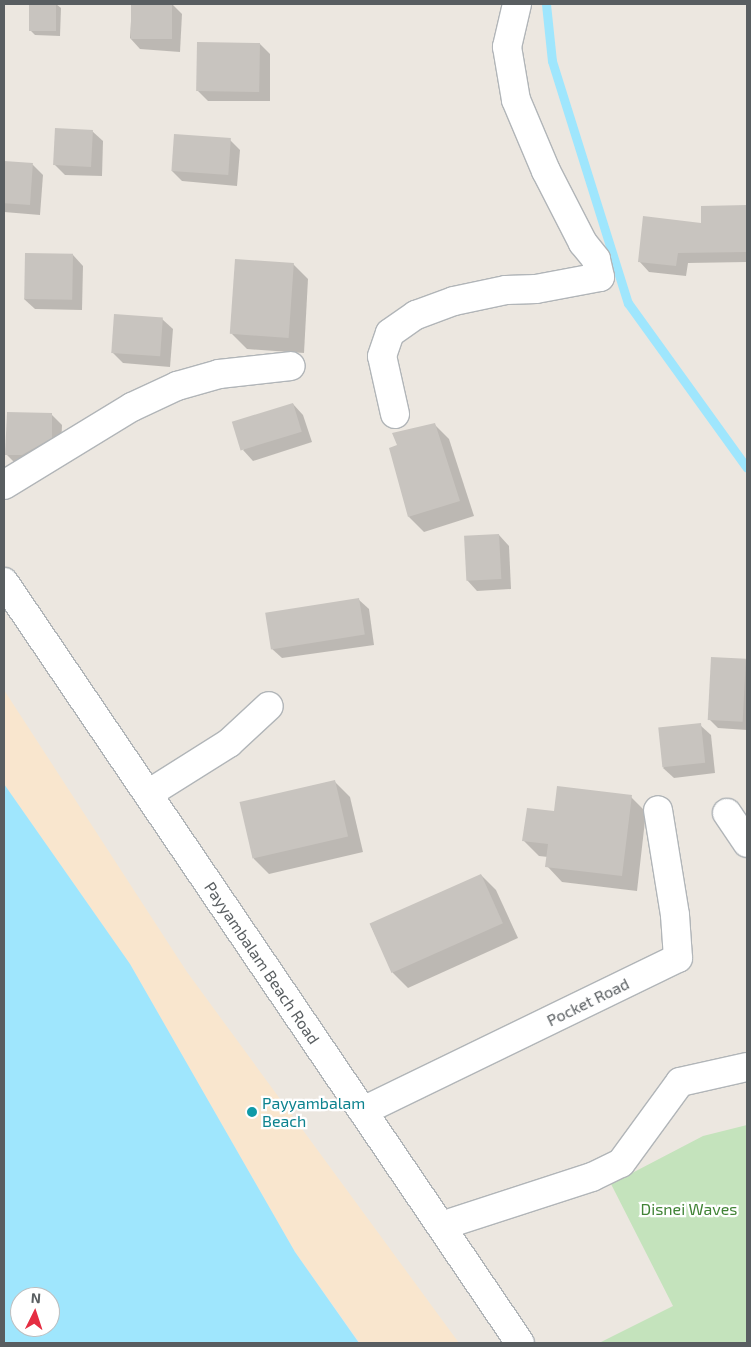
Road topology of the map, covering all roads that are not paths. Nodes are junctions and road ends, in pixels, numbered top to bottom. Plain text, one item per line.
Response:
1 (518, 4) edge
2 (292, 366) dead end
3 (395, 414) dead end
4 (4, 486) edge
5 (4, 582) edge
6 (269, 706) dead end
7 (148, 794) junction
8 (658, 810) dead end
9 (727, 813) dead end
10 (747, 843) edge
11 (747, 1066) edge
12 (363, 1111) junction
13 (441, 1226) junction
14 (520, 1343) edge

1 - 3 street
2 - 4 street
5 - 7 street, Payyambalam Beach Road
6 - 7 street
7 - 12 street, Payyambalam Beach Road
8 - 12 street, Pocket Road
9 - 10 street
11 - 13 street
12 - 13 street, Payyambalam Beach Road
13 - 14 street, Payyambalam Beach Road

